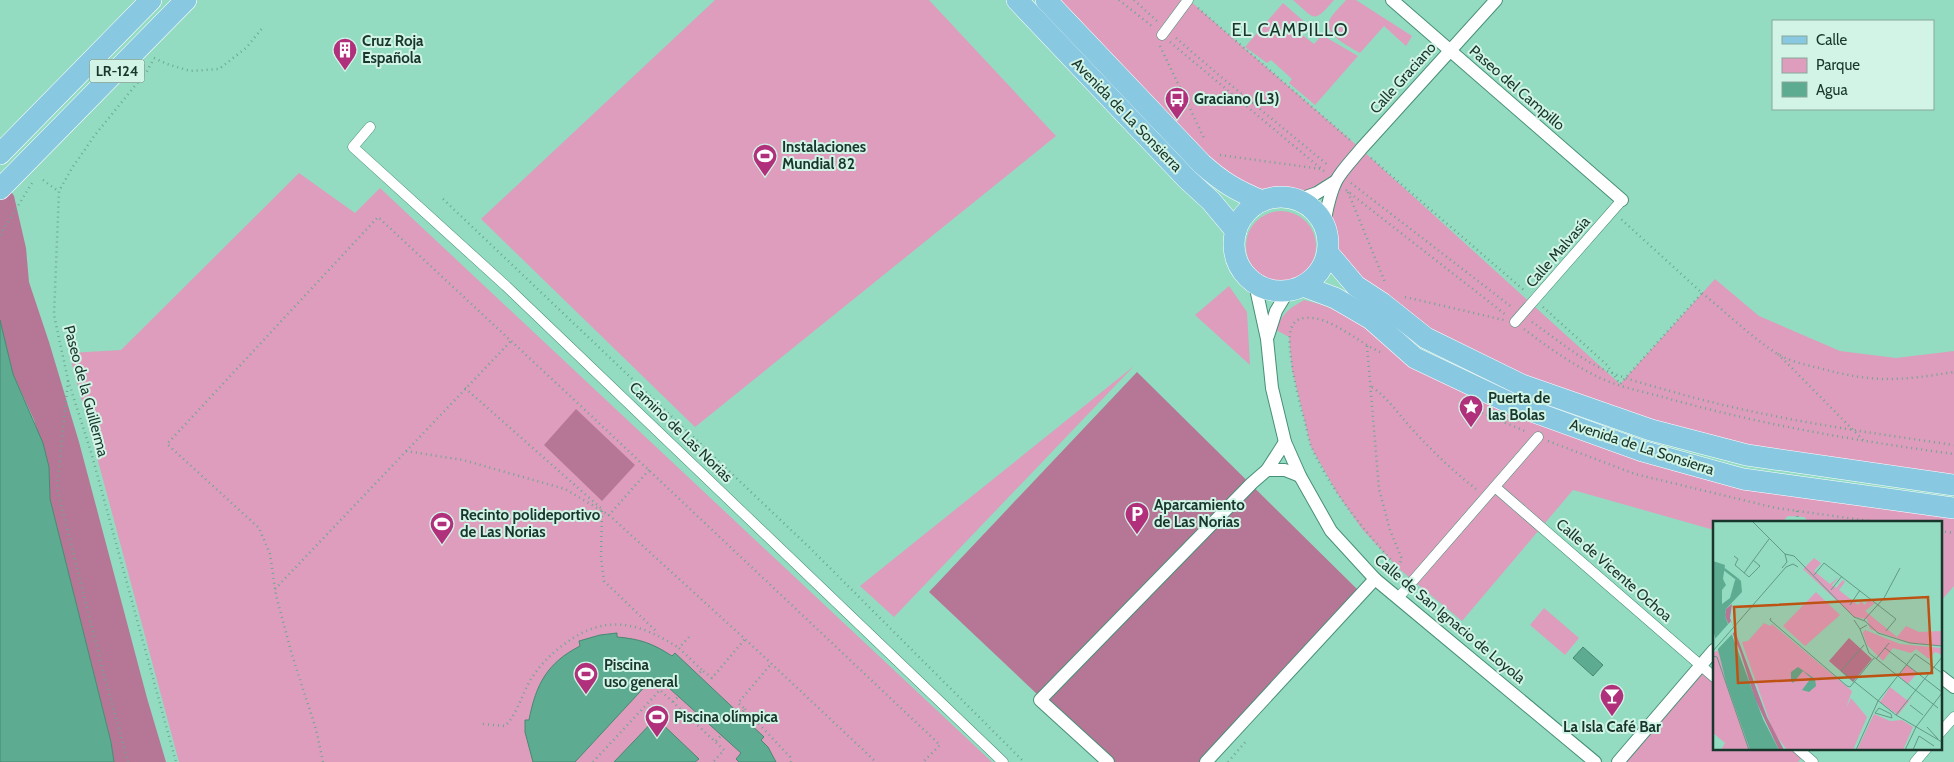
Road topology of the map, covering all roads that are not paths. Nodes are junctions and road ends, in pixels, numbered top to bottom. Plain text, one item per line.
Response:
1 (151, 0) edge
2 (186, 0) edge
3 (1017, 0) edge
4 (1046, 0) edge
5 (1392, 0) edge
6 (1496, 0) edge
7 (1192, 3) edge
8 (1160, 35) road end
9 (1450, 51) junction
10 (370, 127) dead end
11 (0, 154) edge
12 (1338, 178) junction
13 (0, 189) edge
14 (1297, 200) junction
15 (1622, 200) joint
16 (1262, 201) junction
17 (1324, 224) junction
18 (1236, 231) junction
19 (1328, 253) junction
20 (1255, 284) junction
21 (1296, 289) junction
22 (1519, 319) road end
23 (1267, 339) junction
24 (1538, 437) dead end
25 (1285, 442) junction
26 (1267, 470) junction
27 (1300, 476) junction
28 (1954, 485) edge
29 (1495, 487) junction
30 (1954, 508) edge
31 (1375, 579) junction
32 (1398, 598) junction
33 (1713, 651) edge
34 (1701, 665) junction
35 (1713, 675) edge
36 (1942, 678) edge
37 (1954, 687) edge
38 (1954, 717) edge
39 (1942, 731) edge
40 (1799, 750) edge
41 (1925, 750) edge
42 (1003, 762) edge
43 (1108, 762) edge
44 (1206, 762) edge
45 (1595, 762) edge
46 (1618, 762) edge
47 (1813, 762) edge
48 (1915, 762) edge

1 - 11 main road, LR-124
2 - 13 main road, LR-124
3 - 18 main road, Avenida de La Sonsierra
4 - 16 main road, Avenida de La Sonsierra
5 - 9 street, Paseo del Campillo
6 - 9 street, Calle Graciano
7 - 8 street
9 - 12 street, Calle Graciano
9 - 15 street, Paseo del Campillo
10 - 42 street, Camino de Las Norias
12 - 14 street, Calle Graciano
12 - 17 street, Calle Graciano
14 - 16 main road
14 - 17 main road
15 - 22 street, Calle Malvasía
16 - 18 main road
17 - 19 main road
18 - 20 main road
19 - 21 main road
19 - 28 main road, Avenida de La Sonsierra
20 - 21 main road
20 - 23 street, Calle de San Ignacio de Loyola
21 - 23 street, Calle de San Ignacio de Loyola
21 - 30 main road, Avenida de La Sonsierra
23 - 25 street, Calle de San Ignacio de Loyola
24 - 29 street
25 - 26 street
25 - 27 street, Calle de San Ignacio de Loyola
26 - 27 street
26 - 43 street
27 - 31 street, Calle de San Ignacio de Loyola
29 - 32 street
29 - 34 street, Calle de Vicente Ochoa
31 - 32 street, Calle de San Ignacio de Loyola
31 - 44 street
32 - 45 street, Calle de San Ignacio de Loyola
33 - 34 street
34 - 35 street, Calle de Vicente Ochoa
34 - 46 street
36 - 37 street
38 - 39 street
40 - 47 street
41 - 48 street

